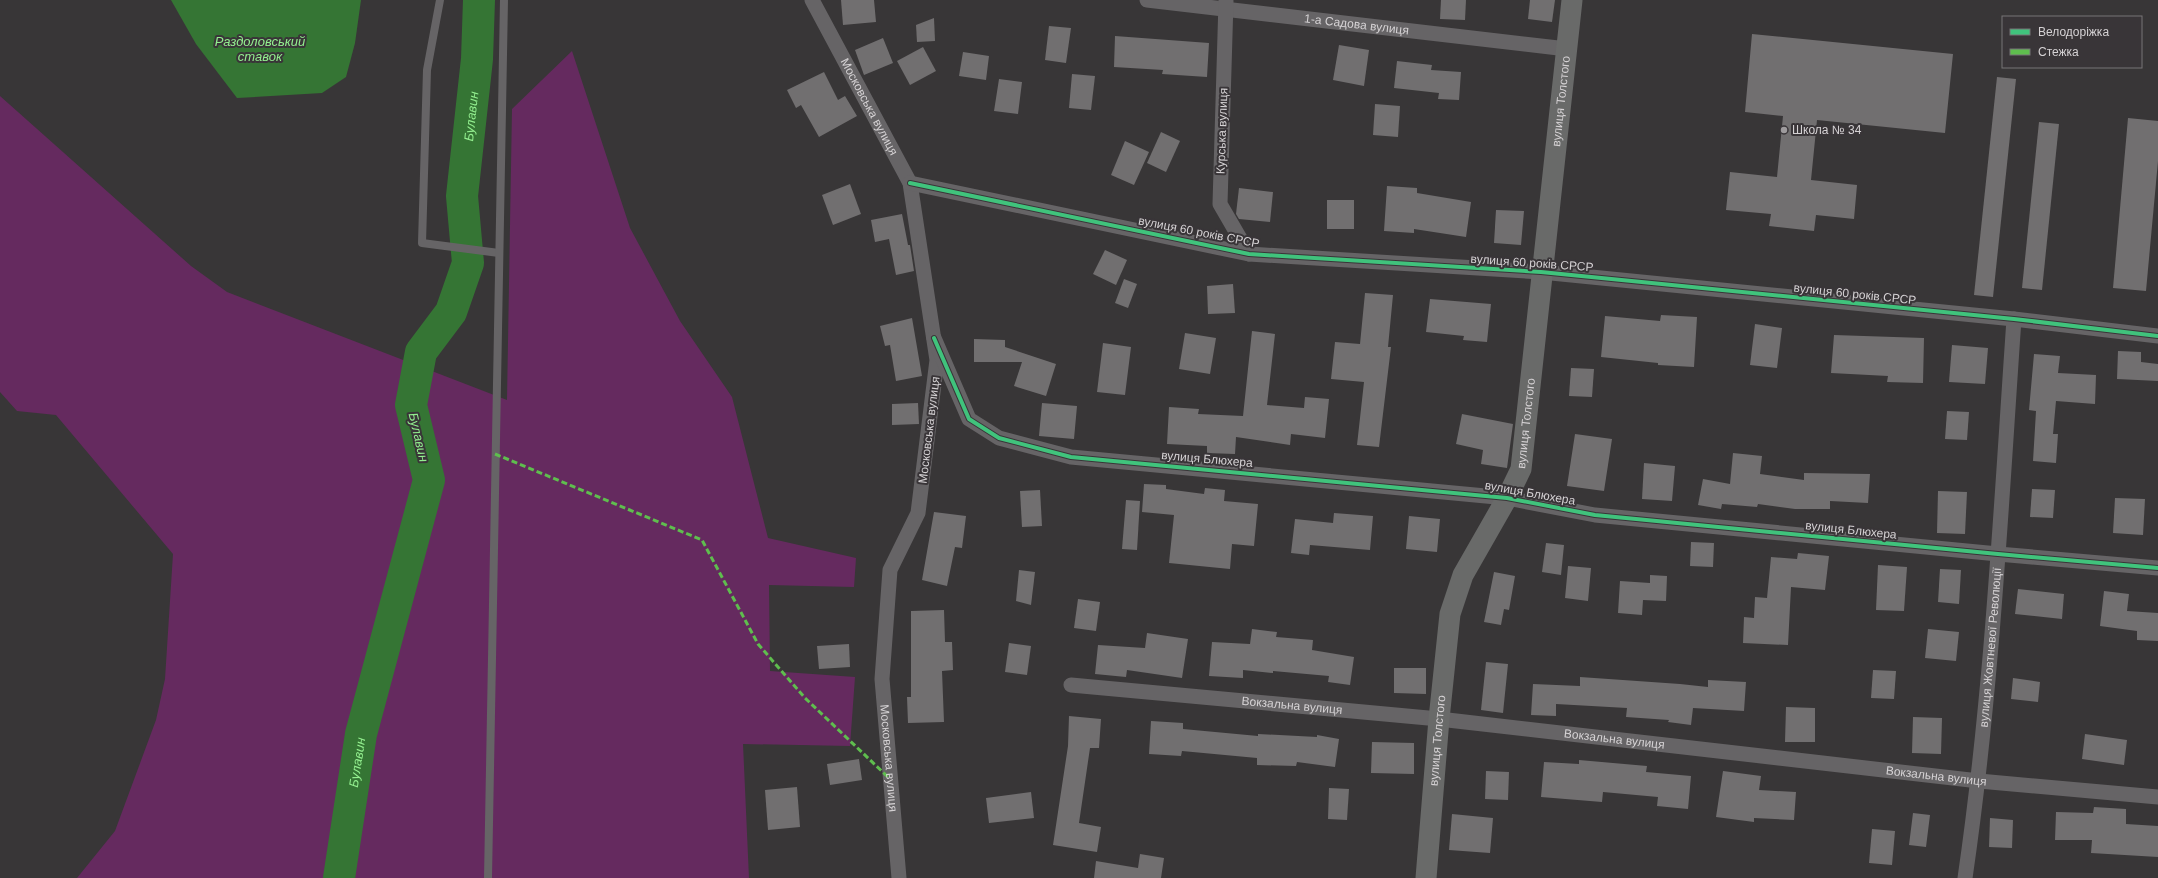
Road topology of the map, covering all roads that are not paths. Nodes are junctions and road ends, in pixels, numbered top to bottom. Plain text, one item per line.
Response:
1 (440, 0) edge
2 (504, 0) edge
3 (812, 0) edge
4 (1147, 0) edge
5 (1572, 0) edge
6 (1226, 5) edge
7 (1567, 49) junction
8 (910, 183) junction
9 (499, 253) junction
10 (1249, 254) junction
11 (1541, 272) junction
12 (2014, 319) junction
13 (2158, 336) edge
14 (934, 338) junction
15 (1507, 498) junction
16 (1998, 554) junction
17 (2158, 568) edge
18 (1071, 685) dead end
19 (1439, 719) junction
20 (1979, 781) junction
21 (2158, 797) edge
22 (488, 878) edge
23 (899, 878) edge
24 (1426, 878) edge
25 (1965, 878) edge

1 - 9 lane
2 - 9 lane
3 - 8 street, Московська вулиця
4 - 6 street, 1-а Садова вулиця
5 - 7 street, вулиця Толстого
6 - 7 street, 1-а Садова вулиця
6 - 10 street, Курська вулиця
7 - 11 street, вулиця Толстого
8 - 10 street, вулиця 60 років СРСР
8 - 14 street, Московська вулиця
9 - 22 lane
10 - 11 street, вулиця 60 років СРСР
11 - 12 street, вулиця 60 років СРСР
11 - 15 street, вулиця Толстого
12 - 13 street, вулиця 60 років СРСР
12 - 16 street, вулиця Жовтневої Революції
14 - 15 street, вулиця Блюхера
14 - 23 street, Московська вулиця
15 - 16 street, вулиця Блюхера
15 - 19 street, вулиця Толстого
16 - 17 street, вулиця Блюхера
16 - 20 street, вулиця Жовтневої Революції
18 - 19 street, Вокзальна вулиця
19 - 20 street, Вокзальна вулиця
19 - 24 street, вулиця Толстого
20 - 21 street, Вокзальна вулиця
20 - 25 street, вулиця Жовтневої Революції

